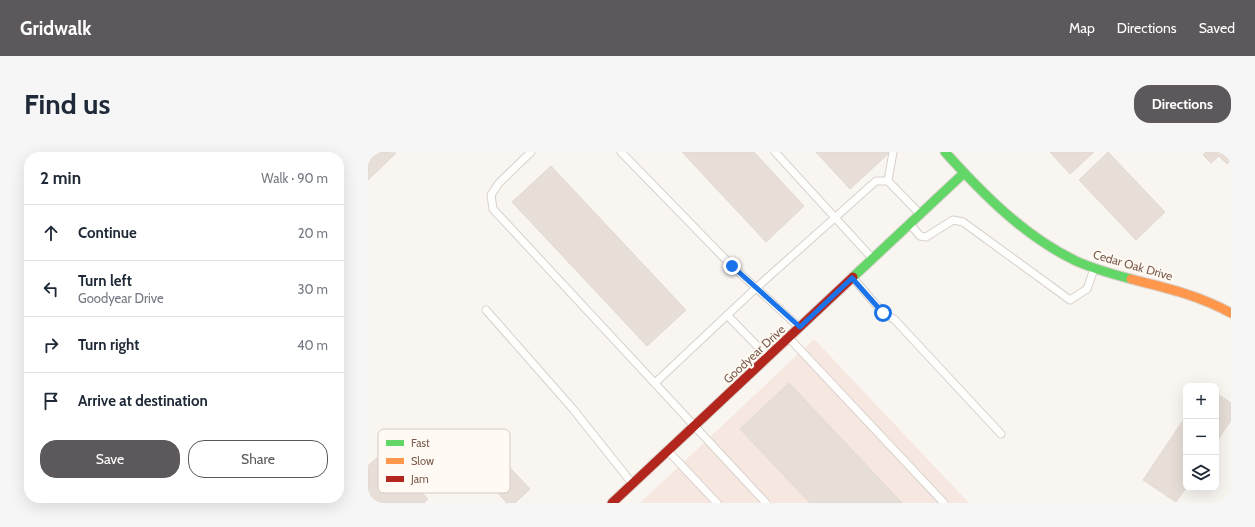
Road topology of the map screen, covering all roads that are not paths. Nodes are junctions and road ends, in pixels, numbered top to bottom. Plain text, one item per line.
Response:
1 (531, 152) edge
2 (621, 152) edge
3 (775, 152) edge
4 (893, 152) edge
5 (945, 152) edge
6 (964, 173) junction
7 (888, 181) junction
8 (920, 214) junction
9 (835, 217) junction
10 (910, 224) junction
11 (873, 259) junction
12 (1095, 268) junction
13 (852, 278) junction
14 (756, 288) junction
15 (486, 310) dead end
16 (1231, 313) edge
17 (727, 315) junction
18 (800, 327) junction
19 (789, 338) junction
20 (768, 357) junction
21 (655, 384) junction
22 (694, 426) junction
23 (1001, 434) dead end
24 (667, 451) junction
25 (632, 484) junction
26 (612, 503) edge
27 (717, 503) edge
28 (766, 503) edge
29 (944, 503) edge

1 - 21 lane
2 - 14 lane
3 - 9 lane
4 - 7 lane
5 - 6 street, Cedar Oak Drive
6 - 8 street, Goodyear Drive
6 - 12 street, Cedar Oak Drive
7 - 8 lane
7 - 9 lane
8 - 10 street, Goodyear Drive
9 - 11 lane
9 - 14 lane
10 - 11 street, Goodyear Drive
10 - 12 lane
11 - 13 street, Goodyear Drive
12 - 16 street, Cedar Oak Drive
13 - 18 street, Goodyear Drive
13 - 23 lane
14 - 17 lane
14 - 18 lane
15 - 25 lane
17 - 20 lane
17 - 21 lane
18 - 19 street, Goodyear Drive
19 - 20 street, Goodyear Drive
19 - 29 lane
20 - 22 street, Goodyear Drive
21 - 22 lane
22 - 24 street, Goodyear Drive
22 - 28 lane
24 - 25 street, Goodyear Drive
24 - 27 lane
25 - 26 street, Goodyear Drive

